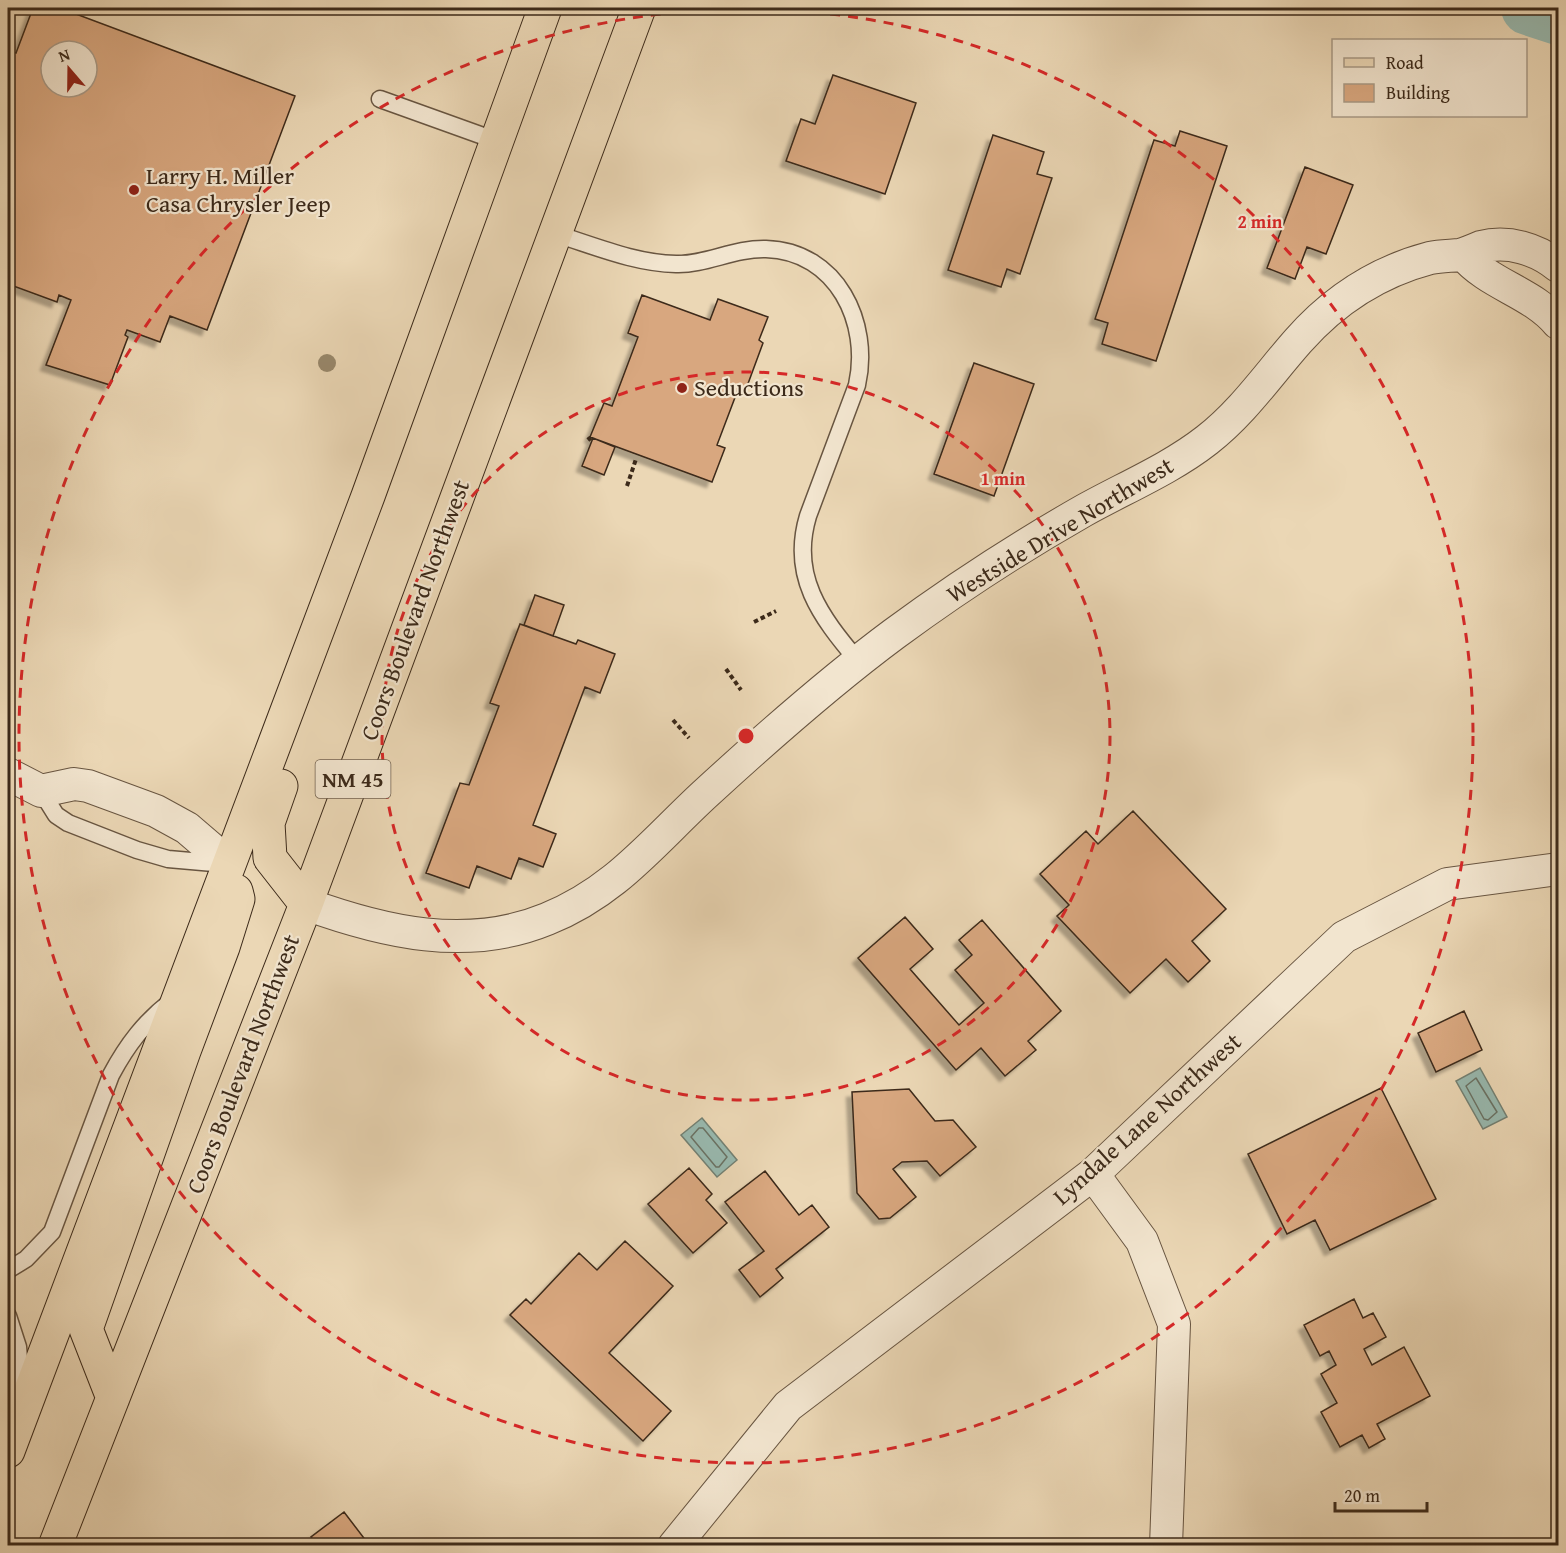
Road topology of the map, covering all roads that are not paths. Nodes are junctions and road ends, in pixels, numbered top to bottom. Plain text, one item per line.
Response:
1 (545, 8) edge
2 (639, 8) edge
3 (380, 99) dead end
4 (497, 141) junction
5 (473, 205) junction
6 (556, 234) junction
7 (1463, 254) junction
8 (1558, 266) edge
9 (1558, 323) edge
10 (858, 661) junction
11 (8, 774) edge
12 (41, 791) junction
13 (230, 864) junction
14 (1558, 869) edge
15 (306, 904) junction
16 (179, 996) junction
17 (1093, 1174) junction
18 (8, 1270) edge
19 (8, 1316) edge
20 (113, 1398) junction
21 (23, 1410) junction
22 (8, 1451) edge
23 (55, 1545) edge
24 (674, 1545) edge
25 (1166, 1545) edge

1 - 4 main road
2 - 6 main road, Coors Boulevard Northwest / NM 45
3 - 4 lane
4 - 5 main road
5 - 13 main road
5 - 15 main road
6 - 10 lane
6 - 15 main road, Coors Boulevard Northwest / NM 45
7 - 8 street, Westside Drive Northwest
7 - 9 street
7 - 10 street, Westside Drive Northwest
10 - 15 street, Westside Drive Northwest
11 - 12 street
12 - 13 lane
12 - 13 street
13 - 16 main road
13 - 20 main road
14 - 17 street, Lyndale Lane Northwest
15 - 20 main road, Coors Boulevard Northwest / NM 45
16 - 18 lane
16 - 21 main road
17 - 24 street, Lyndale Lane Northwest
17 - 25 street
19 - 21 lane
20 - 23 main road, Coors Boulevard Northwest / NM 45
21 - 22 main road

